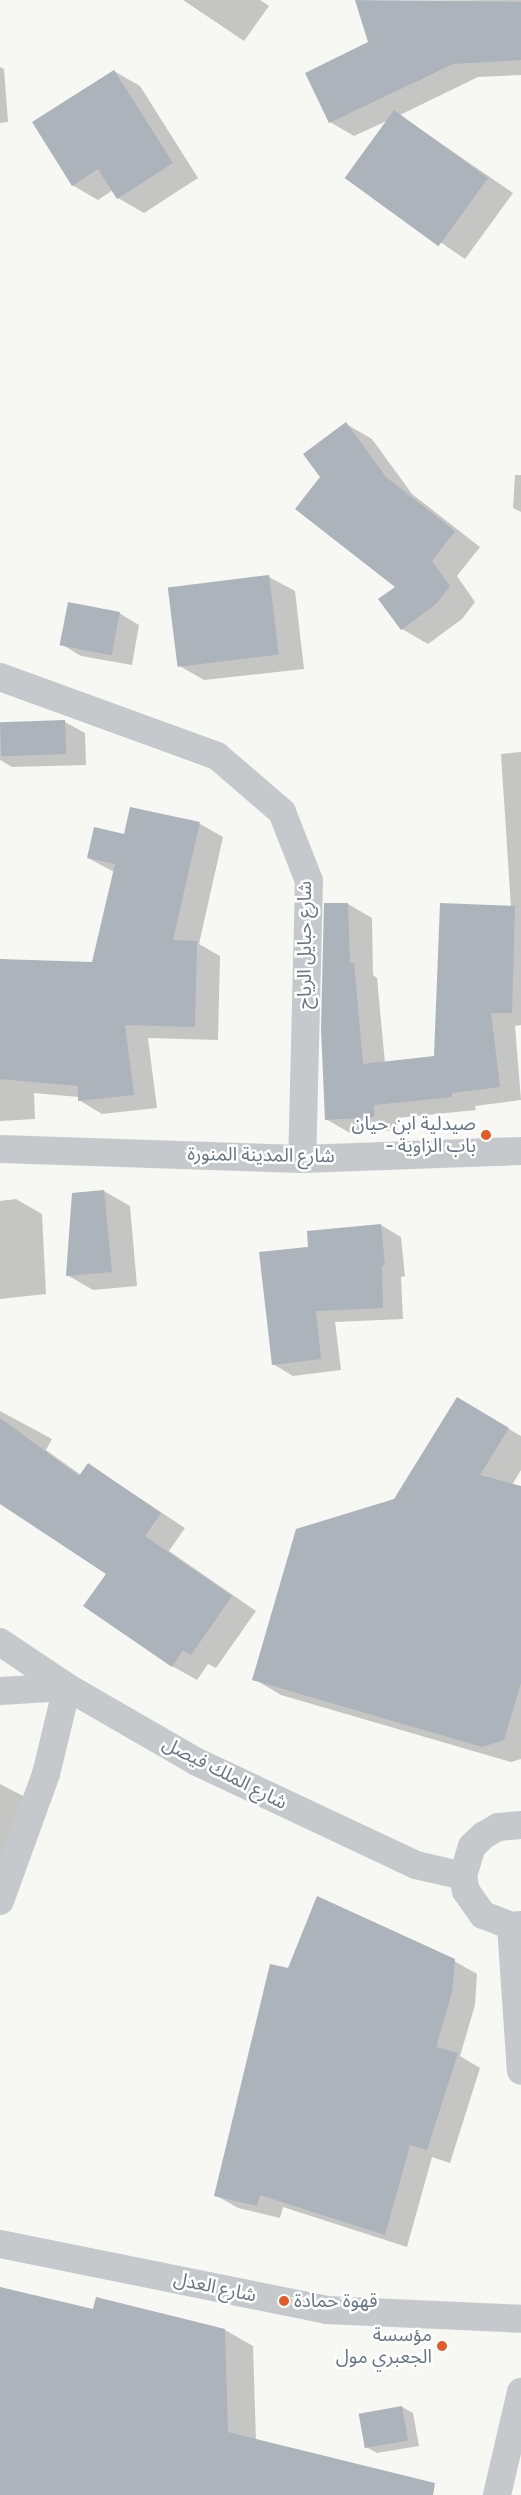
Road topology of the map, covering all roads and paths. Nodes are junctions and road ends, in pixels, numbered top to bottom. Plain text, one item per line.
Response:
1 (0, 677) edge
2 (0, 1149) edge
3 (521, 1151) edge
4 (302, 1159) junction
5 (0, 1642) edge
6 (67, 1687) junction
7 (0, 1690) edge
8 (521, 1825) edge
9 (463, 1876) junction
10 (0, 1901) edge
11 (516, 1925) edge
12 (521, 2071) edge
13 (0, 2244) edge
14 (521, 2319) edge
15 (521, 2392) edge
16 (497, 2495) edge

1 - 4 street, شارع حبايل الرياح
2 - 4 street, شارع المدينة المنورة
3 - 4 street, شارع المدينة المنورة
5 - 6 street, شارع الملك فيصل
6 - 7 street
6 - 9 street, شارع الملك فيصل
6 - 10 street
8 - 9 street
9 - 11 street
11 - 12 street
13 - 14 street, شارع العدل
15 - 16 street

